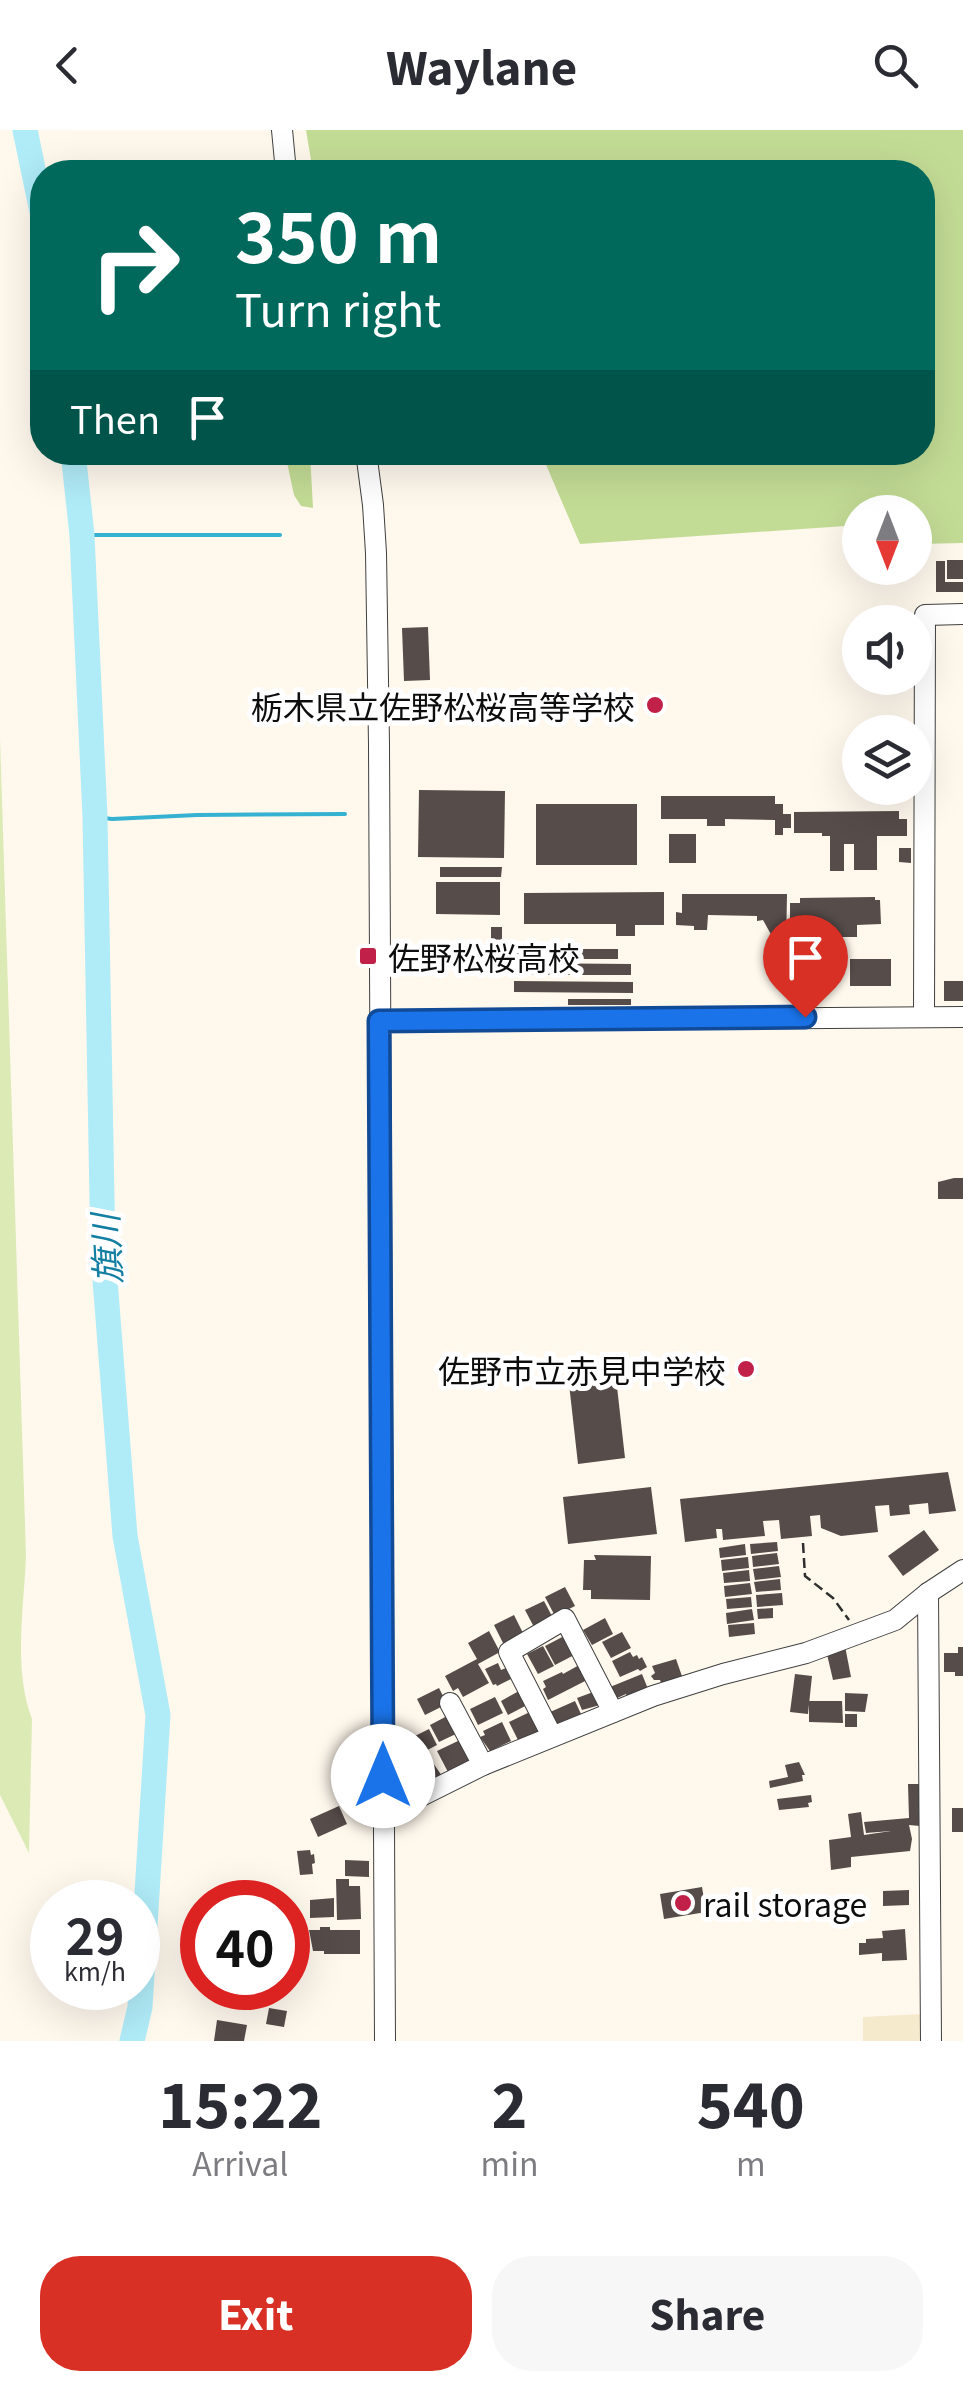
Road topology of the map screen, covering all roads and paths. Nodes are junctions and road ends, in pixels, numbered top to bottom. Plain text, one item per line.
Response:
1 (282, 130) edge
2 (285, 160) edge
3 (368, 465) edge
4 (963, 614) edge
5 (924, 1017) junction
6 (963, 1018) edge
7 (379, 1021) junction
8 (803, 1543) dead end
9 (963, 1570) edge
10 (928, 1593) junction
11 (859, 1634) junction
12 (450, 1703) dead end
13 (613, 1712) junction
14 (552, 1736) junction
15 (484, 1765) junction
16 (383, 1815) junction
17 (385, 2041) edge
18 (931, 2041) edge

1 - 2 street
3 - 7 street
4 - 5 street
5 - 6 street
5 - 7 street
7 - 16 street
8 - 11 path
9 - 10 street
10 - 11 street
10 - 18 street
11 - 13 street
12 - 15 street
13 - 14 street
13 - 14 street
14 - 15 street
15 - 16 street
16 - 17 street

